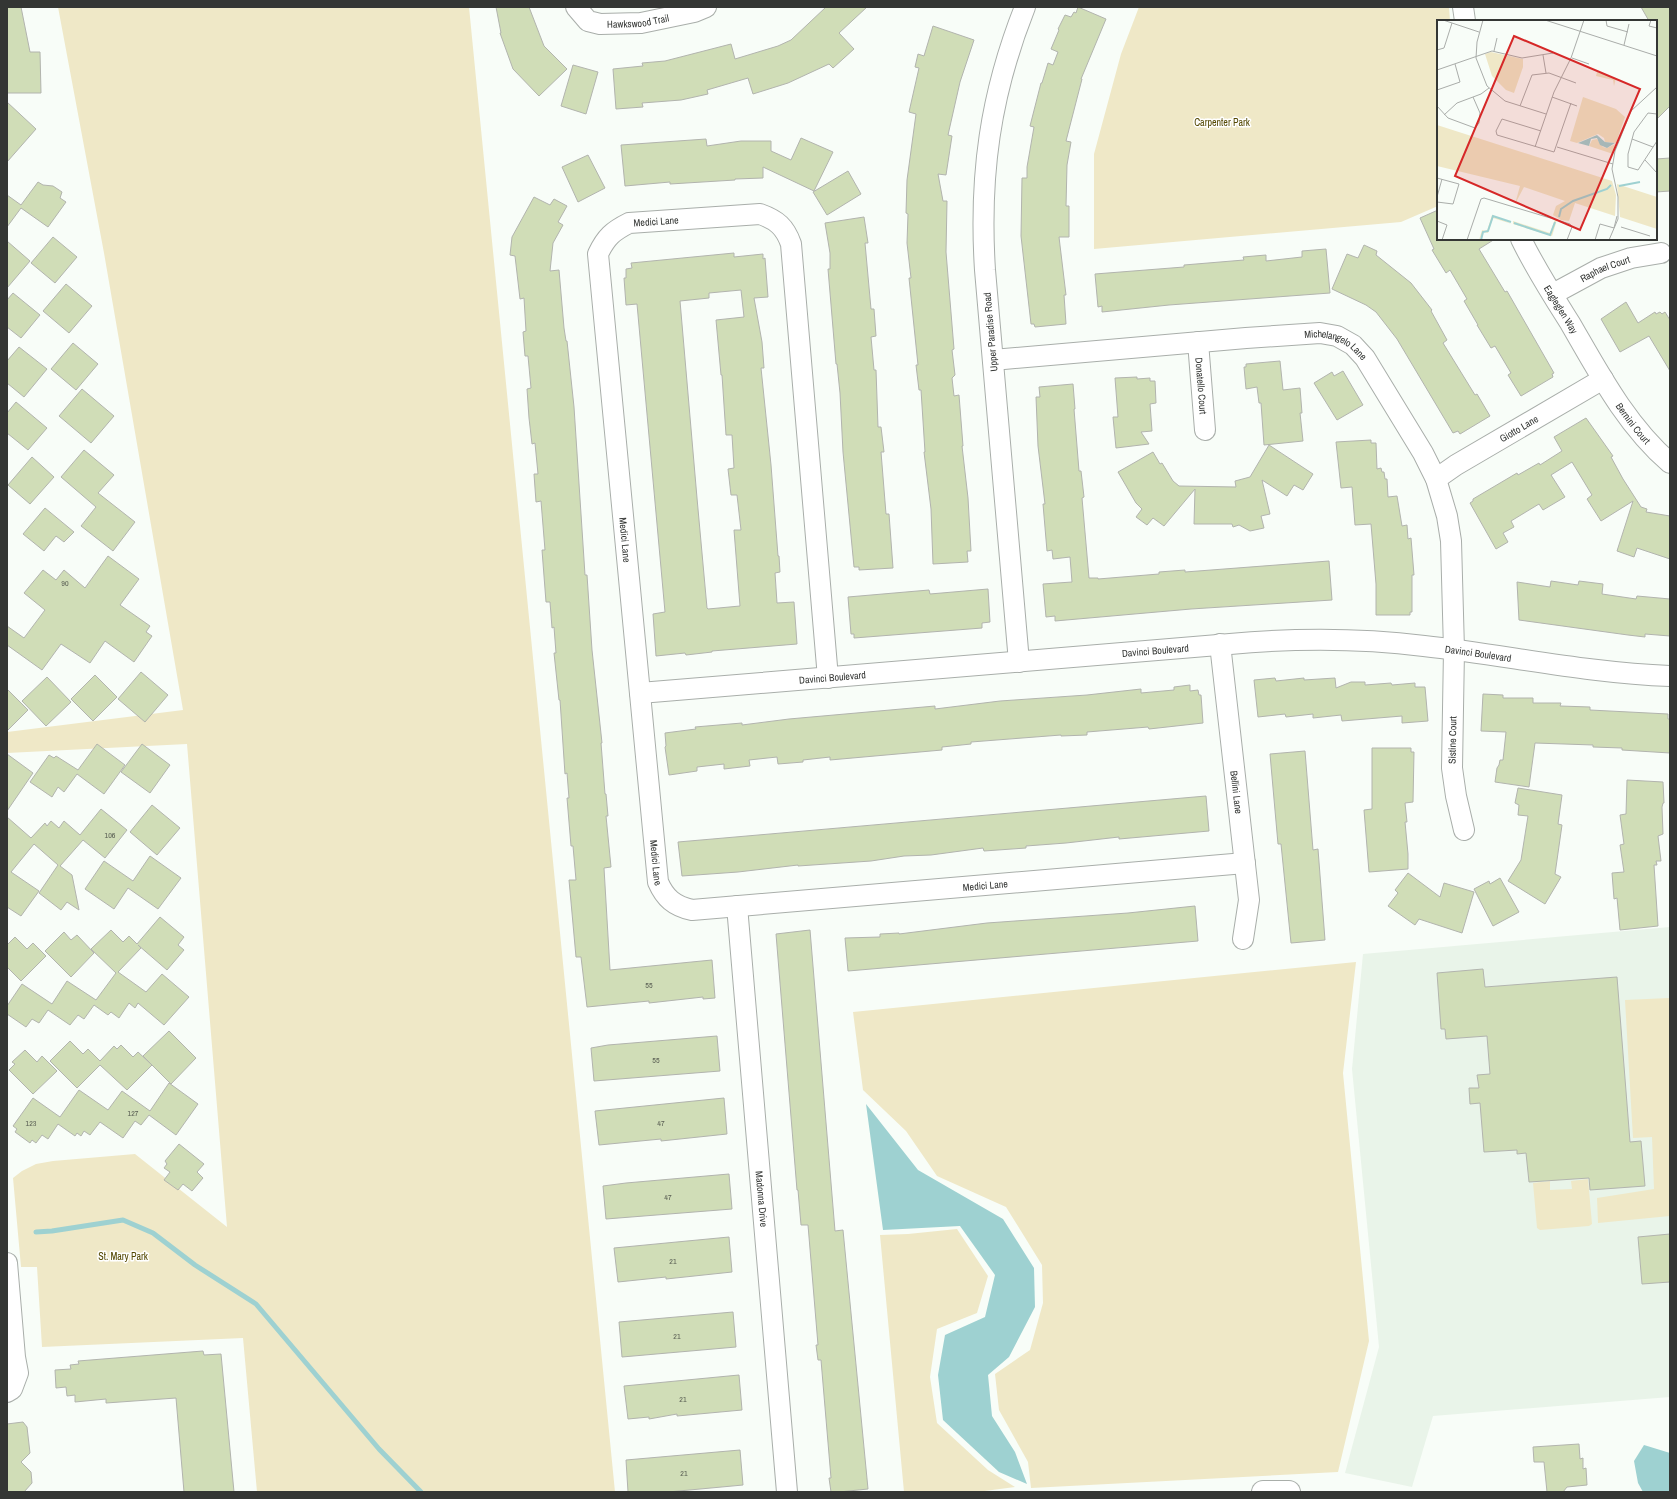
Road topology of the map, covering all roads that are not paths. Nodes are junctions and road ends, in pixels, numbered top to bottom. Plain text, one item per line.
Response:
1 (576, 7) edge
2 (706, 7) edge
3 (1025, 7) edge
4 (1463, 7) edge
5 (1465, 20) edge
6 (1522, 240) edge
7 (1661, 253) dead end
8 (1553, 294) junction
9 (1198, 342) junction
10 (993, 360) junction
11 (1603, 379) junction
12 (1205, 430) dead end
13 (1670, 463) edge
14 (1436, 479) junction
15 (1220, 644) junction
16 (1454, 650) junction
17 (1019, 662) junction
18 (1670, 676) edge
19 (828, 678) junction
20 (640, 694) junction
21 (1464, 830) dead end
22 (1245, 863) junction
23 (737, 906) junction
24 (1242, 939) dead end
25 (7, 1263) edge
26 (7, 1392) edge
27 (787, 1492) edge
28 (1263, 1492) edge
29 (1289, 1492) edge

1 - 2 street, Hawkswood Trail
3 - 10 street, Upper Paradise Road
4 - 5 street
6 - 8 street, Eagleglen Way
7 - 8 street, Raphael Court
8 - 11 street, Eagleglen Way
9 - 10 street, Michelangelo Lane
9 - 12 street, Donatello Court
9 - 14 street, Michelangelo Lane
10 - 17 street, Upper Paradise Road
11 - 13 street, Bernini Court
11 - 14 street, Giotto Lane
14 - 16 street, Michelangelo Lane
15 - 16 street, Davinci Boulevard
15 - 17 street, Davinci Boulevard
15 - 22 street, Bellini Lane
16 - 18 street, Davinci Boulevard
16 - 21 street, Sistine Court
17 - 19 street, Davinci Boulevard
19 - 20 street, Davinci Boulevard
19 - 20 street, Medici Lane
20 - 23 street, Medici Lane
22 - 23 street, Medici Lane
22 - 24 street, Bellini Lane
23 - 27 street, Madonna Drive
25 - 26 street
28 - 29 street

